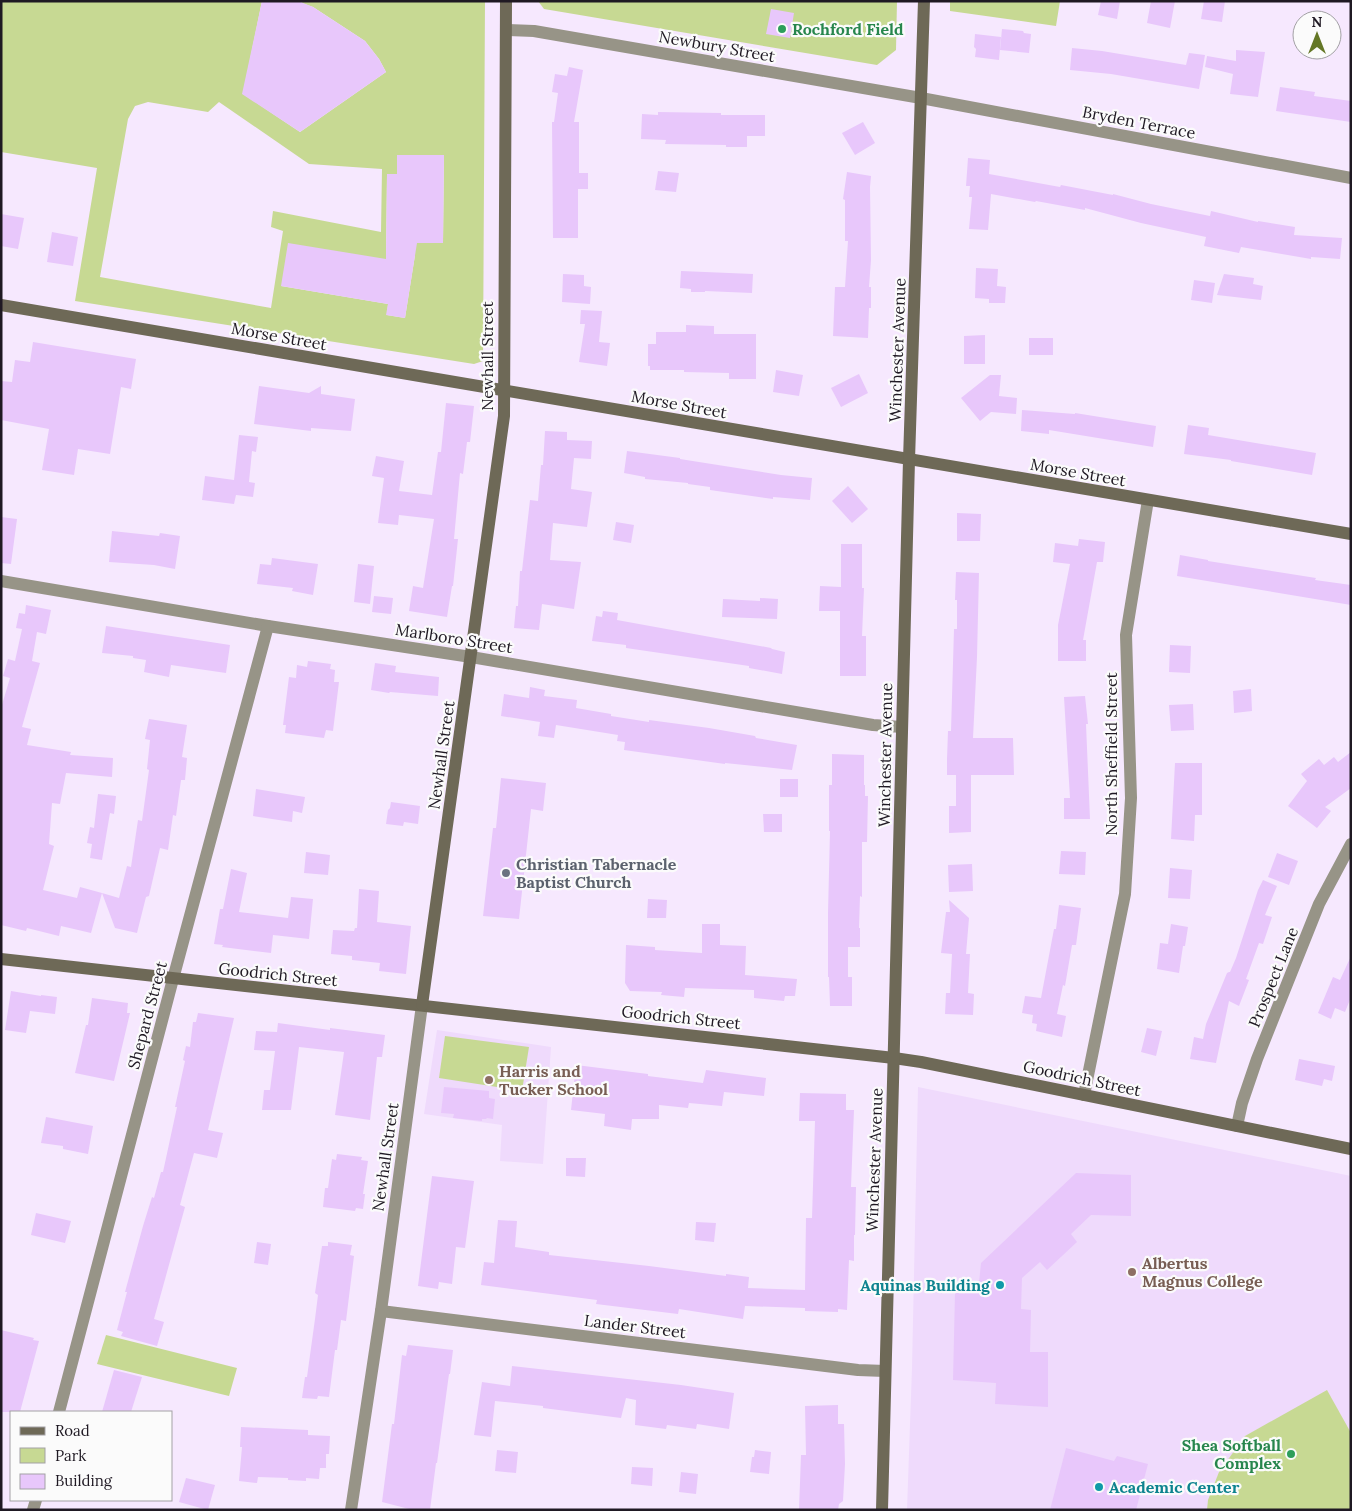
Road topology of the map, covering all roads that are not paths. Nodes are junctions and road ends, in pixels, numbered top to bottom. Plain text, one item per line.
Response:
1 (506, 1) edge
2 (924, 1) edge
3 (506, 30) junction
4 (922, 98) junction
5 (1351, 178) edge
6 (1, 305) edge
7 (503, 390) junction
8 (909, 460) junction
9 (1148, 500) junction
10 (1351, 534) edge
11 (1, 581) edge
12 (268, 626) junction
13 (471, 657) junction
14 (902, 727) junction
15 (1351, 844) edge
16 (1, 959) edge
17 (173, 979) junction
18 (422, 1005) junction
19 (894, 1058) junction
20 (1084, 1095) junction
21 (1237, 1126) junction
22 (1351, 1149) edge
23 (381, 1311) junction
24 (885, 1371) junction
25 (59, 1411) edge
26 (351, 1510) edge
27 (882, 1510) edge

1 - 3 main road, Newhall Street
2 - 4 main road, Winchester Avenue
3 - 4 street, Newbury Street
3 - 7 main road, Newhall Street
4 - 5 street, Bryden Terrace
4 - 8 main road, Winchester Avenue
6 - 7 main road, Morse Street
7 - 8 main road, Morse Street
7 - 13 main road, Newhall Street
8 - 9 main road, Morse Street
8 - 14 main road, Winchester Avenue
9 - 10 main road, Morse Street
9 - 20 street, North Sheffield Street
11 - 12 street, Marlboro Street
12 - 13 street, Marlboro Street
12 - 17 street, Shepard Street
13 - 14 street, Marlboro Street
13 - 18 main road, Newhall Street
14 - 19 main road, Winchester Avenue
15 - 21 street, Prospect Lane
16 - 17 main road, Goodrich Street
17 - 18 main road, Goodrich Street
17 - 25 street, Shepard Street
18 - 19 main road, Goodrich Street
18 - 23 street, Newhall Street
19 - 20 main road, Goodrich Street
19 - 24 main road, Winchester Avenue
20 - 21 main road, Goodrich Street
21 - 22 main road, Goodrich Street
23 - 24 street, Lander Street
23 - 26 street, Newhall Street
24 - 27 main road, Winchester Avenue

